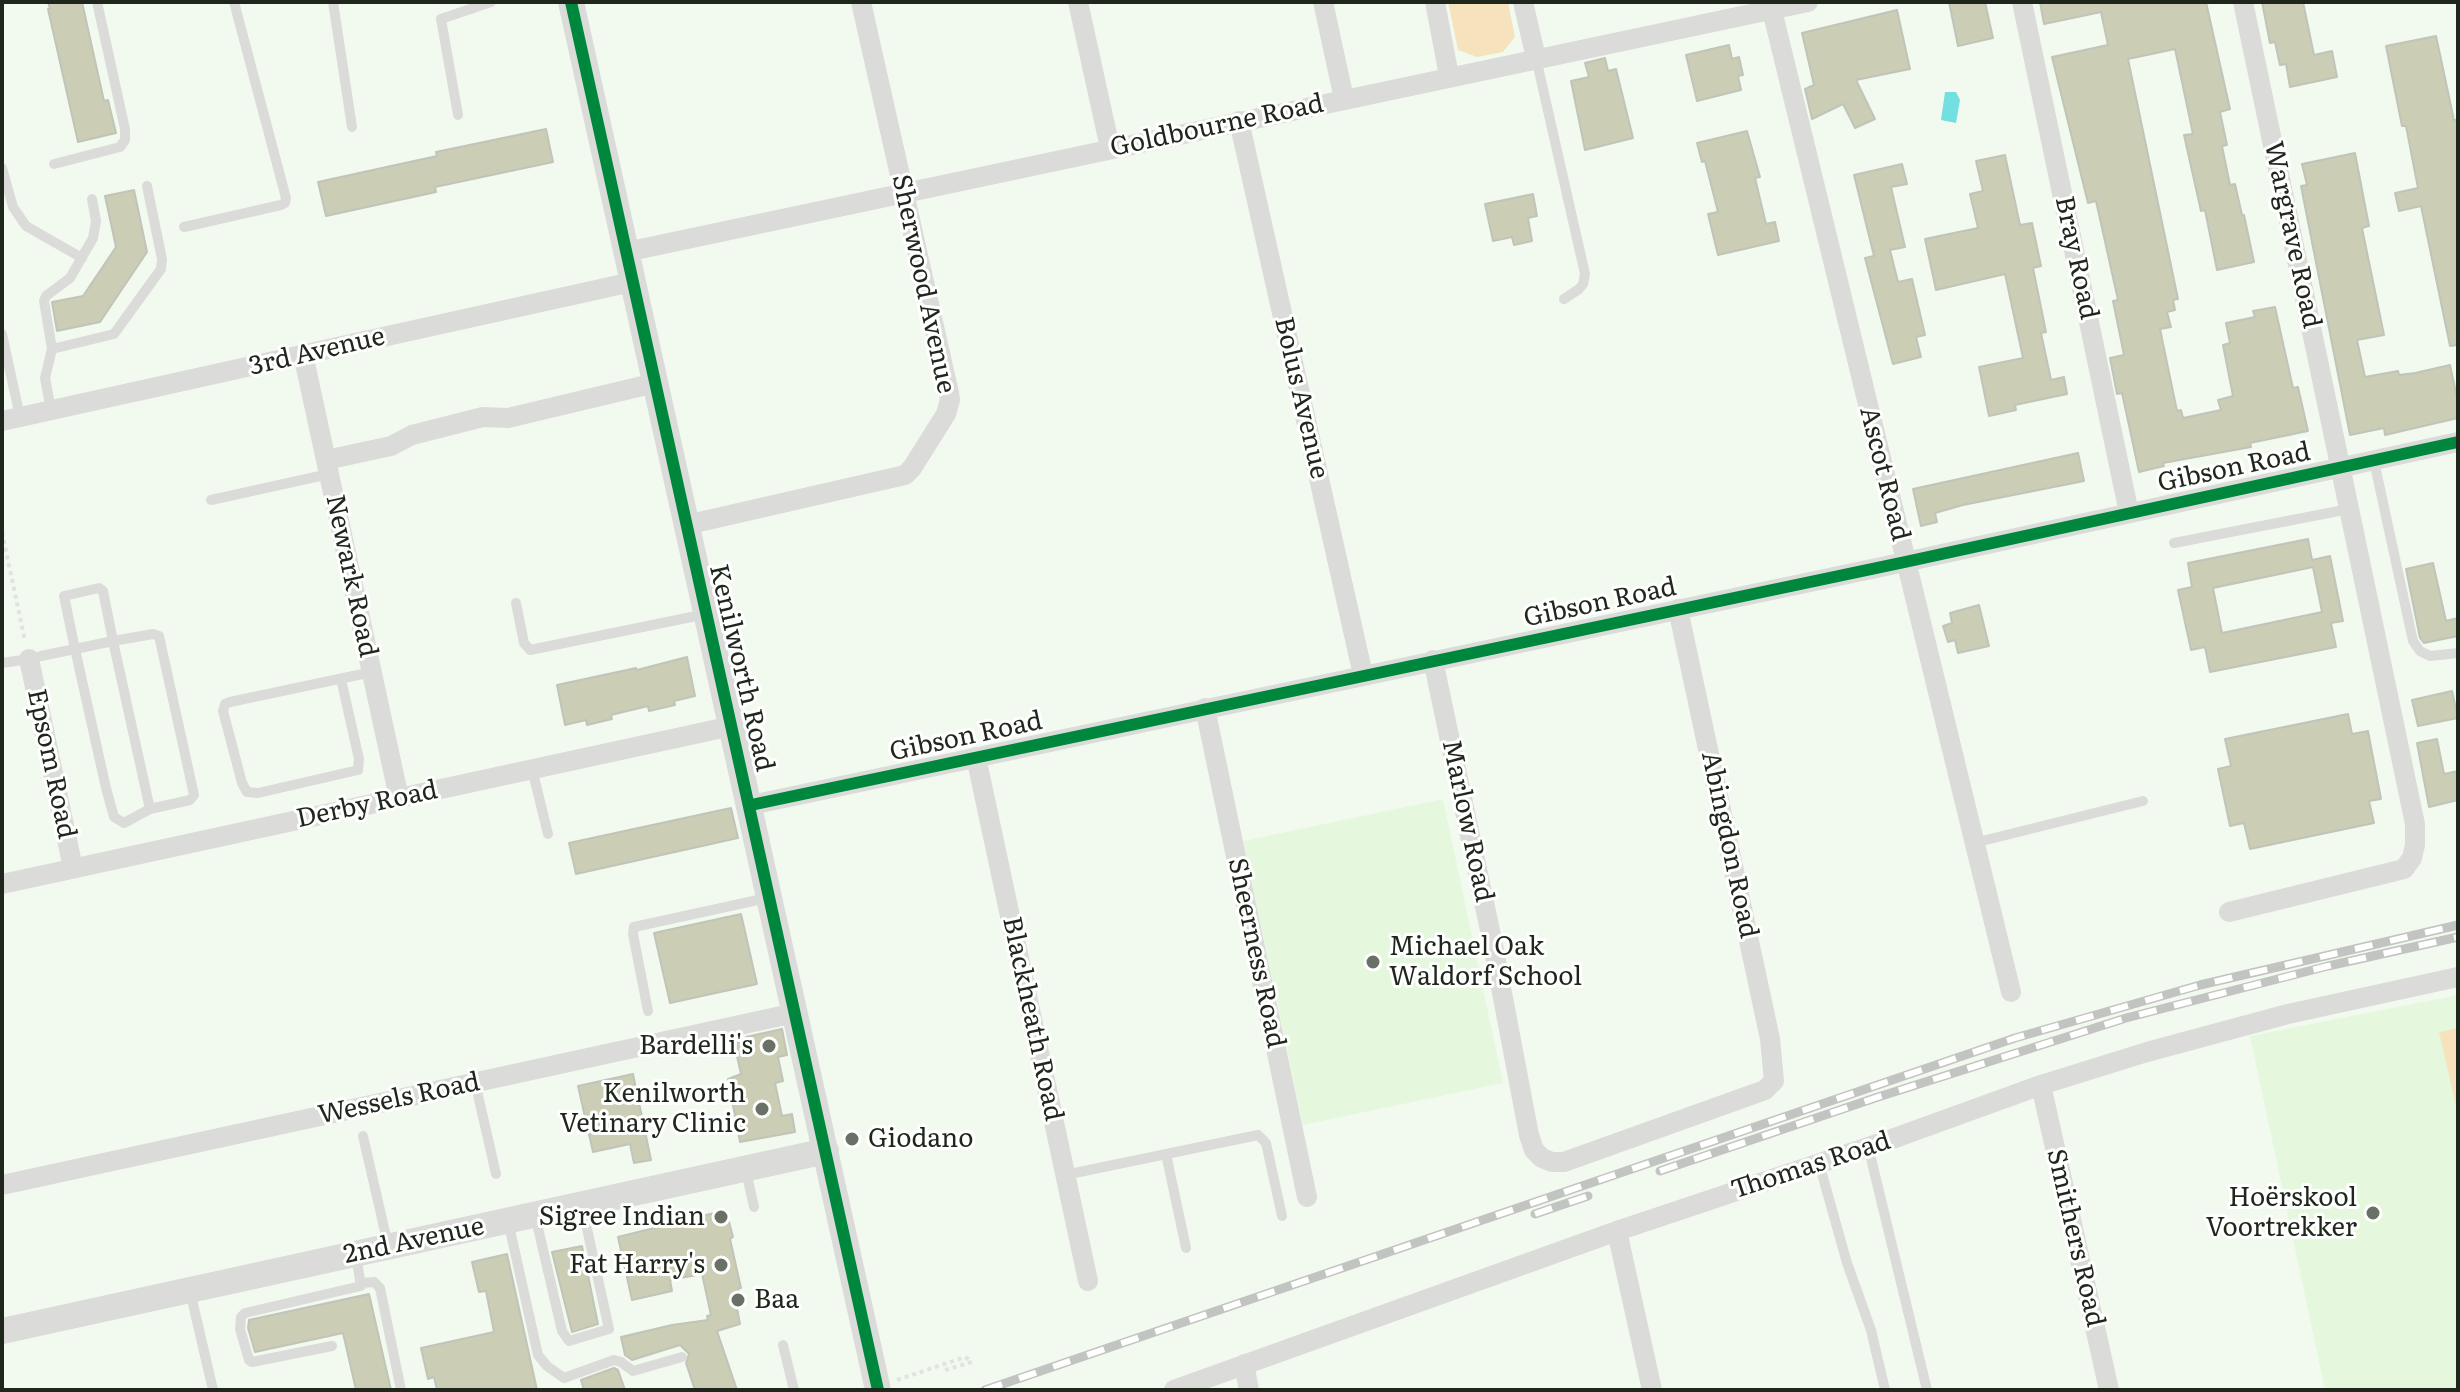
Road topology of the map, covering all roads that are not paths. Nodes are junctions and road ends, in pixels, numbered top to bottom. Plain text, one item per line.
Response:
1 (97, 2) edge
2 (234, 2) edge
3 (333, 2) edge
4 (491, 2) edge
5 (571, 2) edge
6 (861, 2) edge
7 (1078, 2) edge
8 (1323, 2) edge
9 (1435, 2) edge
10 (1523, 2) edge
11 (1808, 2) edge
12 (2022, 2) edge
13 (2243, 2) edge
14 (1771, 6) edge
15 (1536, 58) junction
16 (1449, 76) junction
17 (1344, 99) junction
18 (458, 115) dead end
19 (1239, 121) junction
20 (352, 127) dead end
21 (1110, 148) junction
22 (54, 164) dead end
23 (2, 168) edge
24 (147, 186) dead end
25 (905, 194) junction
26 (92, 199) dead end
27 (184, 227) dead end
28 (626, 252) junction
29 (82, 258) junction
30 (632, 282) junction
31 (1564, 299) dead end
32 (2, 334) edge
33 (52, 349) junction
34 (303, 354) junction
35 (655, 383) junction
36 (51, 410) junction
37 (11, 419) edge
38 (2458, 442) edge
39 (2374, 461) junction
40 (328, 467) junction
41 (2340, 468) junction
42 (211, 500) dead end
43 (2349, 509) junction
44 (2129, 513) junction
45 (686, 525) junction
46 (2174, 543) dead end
47 (1905, 562) junction
48 (516, 603) dead end
49 (1678, 609) junction
50 (706, 614) junction
51 (113, 641) junction
52 (75, 649) junction
53 (2458, 653) edge
54 (29, 659) junction
55 (1433, 660) junction
56 (2, 663) edge
57 (372, 672) junction
58 (1363, 675) junction
59 (341, 679) junction
60 (1205, 708) junction
61 (732, 726) junction
62 (976, 757) junction
63 (532, 769) junction
64 (399, 798) junction
65 (2143, 801) dead end
66 (751, 805) junction
67 (150, 809) junction
68 (548, 834) dead end
69 (1974, 843) junction
70 (73, 868) junction
71 (2, 884) edge
72 (769, 898) junction
73 (2229, 912) dead end
74 (2458, 977) edge
75 (2011, 992) dead end
76 (648, 1011) dead end
77 (795, 1013) junction
78 (1774, 1081) joint
79 (475, 1082) junction
80 (2041, 1085) junction
81 (363, 1136) dead end
82 (1868, 1146) junction
83 (826, 1151) junction
84 (1166, 1154) junction
85 (1819, 1163) junction
86 (745, 1169) junction
87 (496, 1174) dead end
88 (1065, 1175) junction
89 (2, 1185) edge
90 (1307, 1197) dead end
91 (581, 1205) junction
92 (754, 1207) dead end
93 (535, 1215) junction
94 (1282, 1216) dead end
95 (508, 1221) junction
96 (1617, 1231) junction
97 (389, 1246) junction
98 (1186, 1248) dead end
99 (356, 1254) junction
100 (1088, 1281) dead end
101 (362, 1283) junction
102 (190, 1290) junction
103 (2, 1331) edge
104 (783, 1345) dead end
105 (332, 1346) dead end
106 (682, 1357) dead end
107 (1244, 1364) junction
108 (564, 1384) edge
109 (884, 1386) edge
110 (213, 1390) edge
111 (401, 1390) edge
112 (794, 1390) edge
113 (1175, 1390) edge
114 (1249, 1390) edge
115 (1652, 1390) edge
116 (1885, 1390) edge
117 (1927, 1390) edge
118 (2109, 1390) edge

1 - 22 lane
2 - 27 lane
3 - 20 lane
4 - 18 lane
5 - 28 street, Kenilworth Road
6 - 25 street, Sherwood Avenue
7 - 21 street
8 - 17 street
9 - 16 street
10 - 15 street
11 - 14 street, Goldbourne Road
12 - 44 street, Bray Road
13 - 41 street, Wargrave Road
14 - 15 street, Goldbourne Road
14 - 47 street, Ascot Road
15 - 16 street, Goldbourne Road
15 - 31 lane
16 - 17 street, Goldbourne Road
17 - 19 street, Goldbourne Road
19 - 21 street, Goldbourne Road
19 - 58 street, Bolus Avenue
21 - 25 street, Goldbourne Road
23 - 29 lane
24 - 33 lane
25 - 28 street, Goldbourne Road
25 - 45 street, Sherwood Avenue
26 - 29 lane
28 - 30 street, Kenilworth Road
29 - 33 lane
30 - 34 street, 3rd Avenue
30 - 35 street, Kenilworth Road
32 - 37 lane
33 - 36 lane
34 - 36 street, 3rd Avenue
34 - 40 street, Newark Road
35 - 40 street
35 - 45 street, Kenilworth Road
36 - 37 street, 3rd Avenue
38 - 39 street, Gibson Road
39 - 41 street, Gibson Road
39 - 53 lane
40 - 42 lane
40 - 57 street, Newark Road
41 - 43 street, Wargrave Road
41 - 44 street, Gibson Road
43 - 46 lane
43 - 73 street, Wargrave Road
44 - 47 street, Gibson Road
45 - 50 street, Kenilworth Road
47 - 49 street, Gibson Road
47 - 69 street, Ascot Road
48 - 50 lane
49 - 55 street, Gibson Road
49 - 78 street, Abingdon Road
50 - 61 street, Kenilworth Road
51 - 52 lane
51 - 52 lane
51 - 67 lane
51 - 67 lane
52 - 54 lane
52 - 67 lane
54 - 56 lane
54 - 70 street, Epsom Road
55 - 58 street, Gibson Road
55 - 78 street, Marlow Road
57 - 59 lane
57 - 64 street, Newark Road
58 - 60 street, Gibson Road
59 - 59 lane
60 - 62 street, Gibson Road
60 - 90 street, Sheerness Road
61 - 63 street, Derby Road
61 - 66 street, Kenilworth Road
62 - 66 street, Gibson Road
62 - 88 street, Blackheath Road
63 - 64 street, Derby Road
63 - 68 lane
64 - 70 street, Derby Road
65 - 69 lane
66 - 72 street, Kenilworth Road
69 - 75 street, Ascot Road
70 - 71 street, Derby Road
72 - 76 lane
72 - 77 street, Kenilworth Road
74 - 80 street, Thomas Road
77 - 79 street, Wessels Road
77 - 83 street, Kenilworth Road
79 - 87 lane
79 - 89 street, Wessels Road
80 - 82 street, Thomas Road
80 - 118 street, Smithers Road
81 - 97 lane
82 - 85 street, Thomas Road
82 - 117 lane
83 - 86 street, 2nd Avenue
83 - 109 street, Kenilworth Road
84 - 88 lane
84 - 94 lane
84 - 98 lane
85 - 96 street, Thomas Road
85 - 116 lane
86 - 91 street, 2nd Avenue
86 - 92 lane
88 - 100 street, Blackheath Road
91 - 93 street, 2nd Avenue
91 - 93 lane
93 - 95 street, 2nd Avenue
95 - 97 street, 2nd Avenue
95 - 108 lane
96 - 107 street, Thomas Road
96 - 115 street
97 - 99 street, 2nd Avenue
99 - 101 lane
99 - 102 street, 2nd Avenue
101 - 105 lane
101 - 111 lane
102 - 103 street, 2nd Avenue
102 - 110 lane
104 - 112 lane
106 - 108 lane
107 - 113 street, Thomas Road
107 - 114 street

